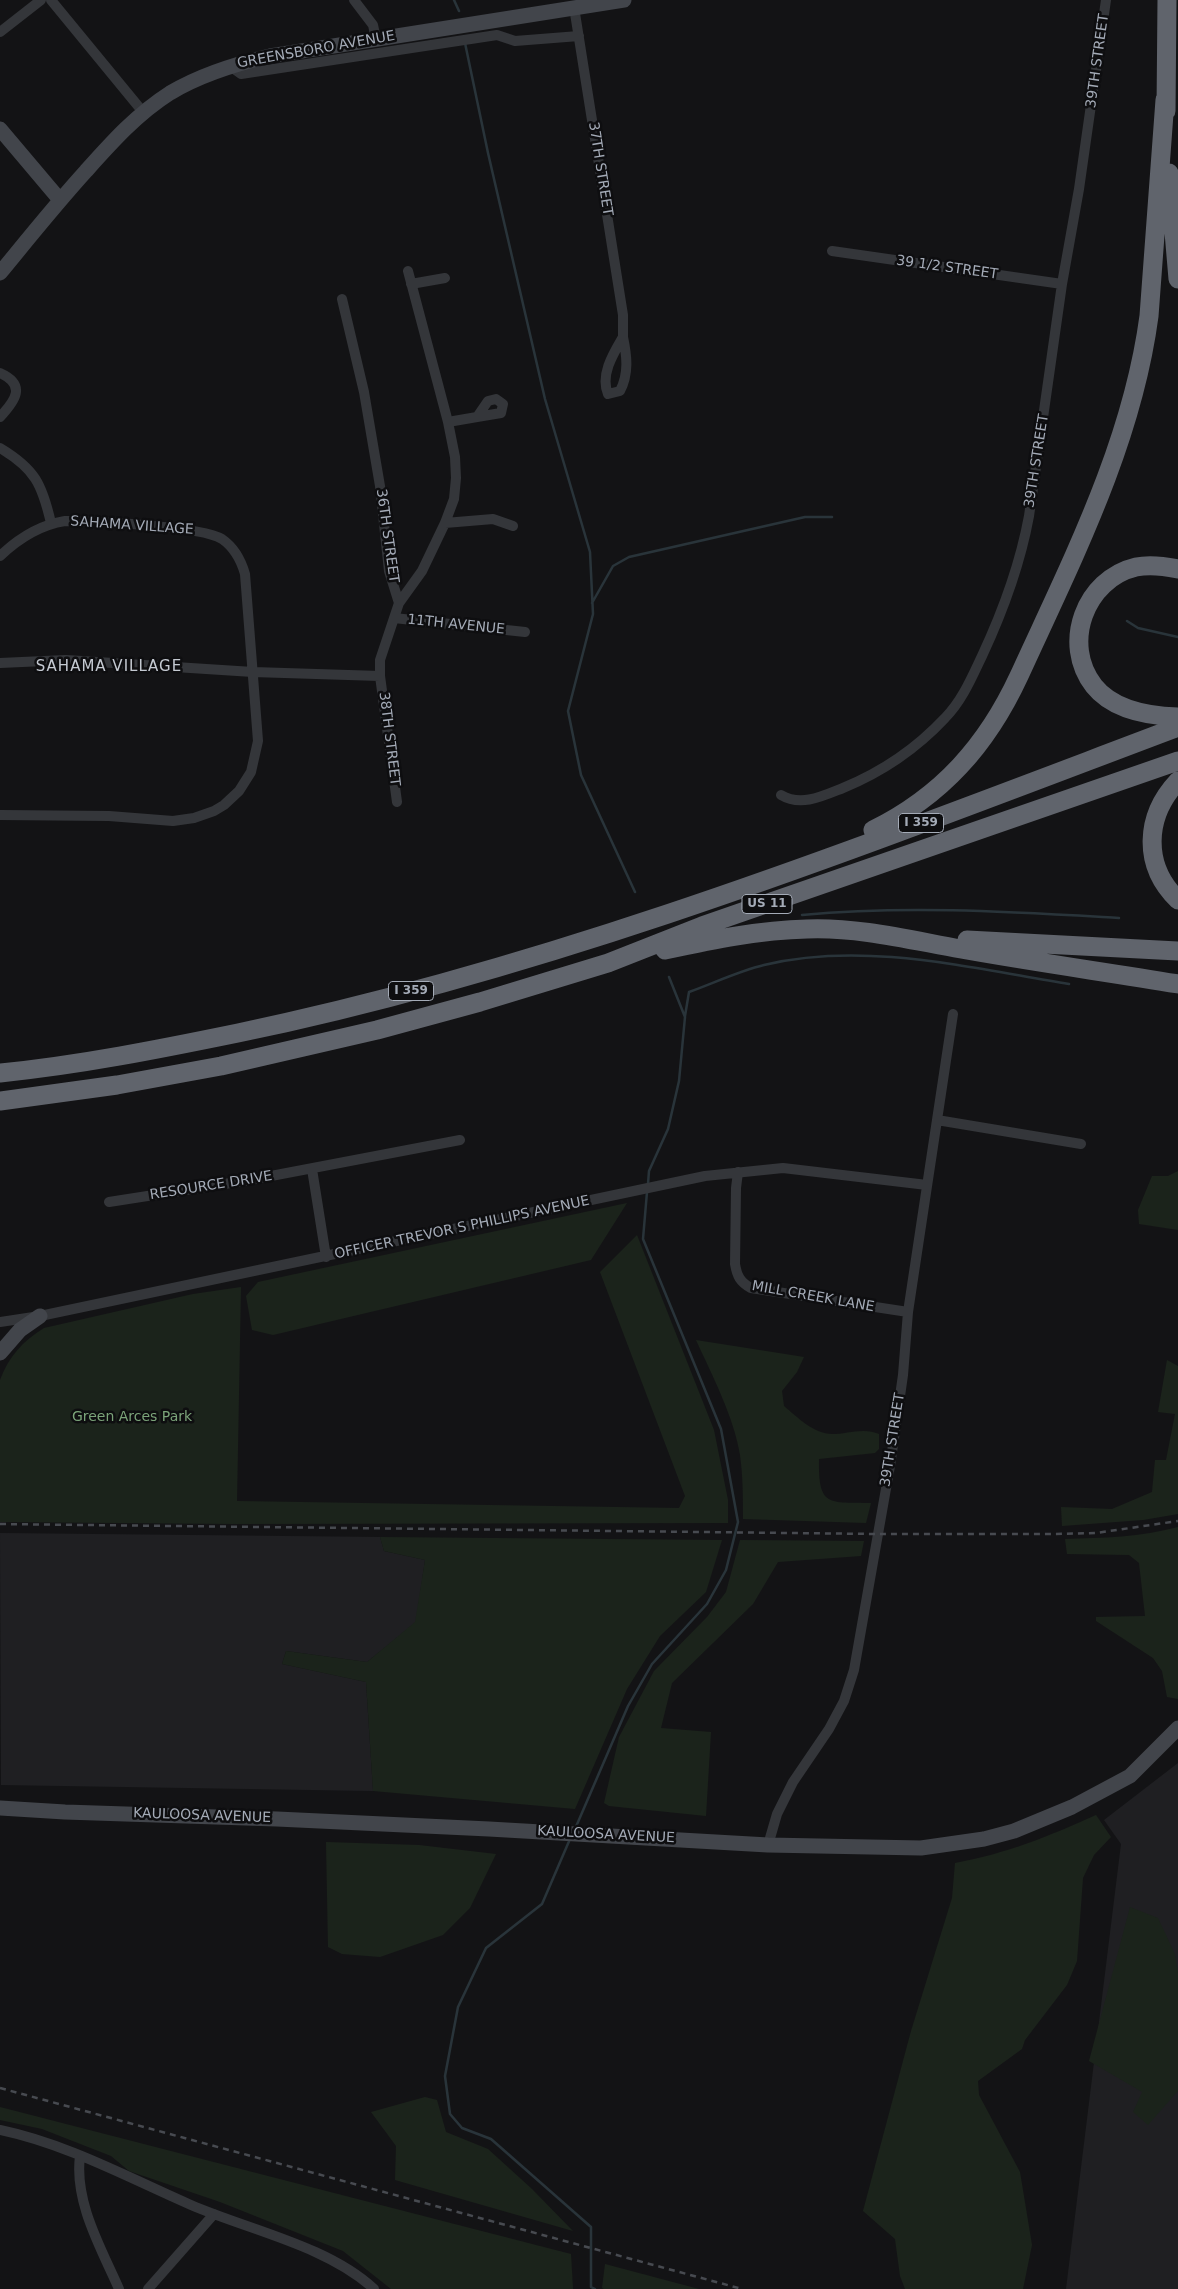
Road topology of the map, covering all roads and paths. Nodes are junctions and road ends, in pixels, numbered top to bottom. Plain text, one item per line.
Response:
1 (41, 0) edge
2 (51, 0) edge
3 (354, 0) edge
4 (624, 0) edge
5 (1106, 0) edge
6 (1167, 0) edge
7 (574, 3) edge
8 (0, 32) edge
9 (579, 36) junction
10 (376, 38) junction
11 (230, 66) junction
12 (1165, 100) junction
13 (143, 112) junction
14 (0, 129) edge
15 (60, 200) junction
16 (832, 251) dead end
17 (408, 271) dead end
18 (0, 273) edge
19 (445, 278) dead end
20 (1178, 279) edge
21 (411, 284) junction
22 (1062, 284) junction
23 (342, 299) dead end
24 (623, 337) junction
25 (0, 374) edge
26 (0, 417) edge
27 (477, 417) dead end
28 (448, 422) junction
29 (0, 448) edge
30 (51, 523) junction
31 (445, 523) junction
32 (513, 526) dead end
33 (0, 556) edge
34 (1178, 569) edge
35 (399, 603) junction
36 (394, 618) junction
37 (525, 632) dead end
38 (0, 663) edge
39 (253, 672) junction
40 (380, 676) junction
41 (1178, 717) edge
42 (1178, 727) edge
43 (1178, 761) edge
44 (1178, 780) edge
45 (782, 795) dead end
46 (397, 802) dead end
47 (0, 815) edge
48 (810, 863) junction
49 (1178, 900) edge
50 (913, 939) junction
51 (1178, 951) edge
52 (608, 963) junction
53 (1178, 984) edge
54 (953, 1014) dead end
55 (0, 1073) edge
56 (0, 1101) edge
57 (937, 1120) junction
58 (460, 1140) dead end
59 (1081, 1144) dead end
60 (312, 1169) junction
61 (738, 1172) junction
62 (927, 1184) junction
63 (109, 1202) dead end
64 (326, 1257) junction
65 (908, 1312) junction
66 (40, 1316) junction
67 (0, 1322) edge
68 (0, 1353) edge
69 (1178, 1728) edge
70 (3, 1806) edge
71 (768, 1845) junction
72 (0, 2130) edge
73 (80, 2156) junction
74 (214, 2214) junction
75 (119, 2289) edge
76 (148, 2289) edge
77 (374, 2289) edge

1 - 8 street
2 - 13 street
3 - 10 street
4 - 7 street, GREENSBORO AVENUE
5 - 22 street, 39TH STREET
6 - 12 highway
7 - 9 street, 37TH STREET
7 - 10 street, GREENSBORO AVENUE
9 - 11 street
9 - 24 street, 37TH STREET
10 - 11 street, GREENSBORO AVENUE
11 - 13 street, GREENSBORO AVENUE
12 - 20 highway
12 - 48 highway
13 - 15 street, GREENSBORO AVENUE
14 - 15 street
15 - 18 street, GREENSBORO AVENUE
16 - 22 street, 39 1/2 STREET
17 - 21 street, 36TH STREET
19 - 21 street
21 - 28 street, 36TH STREET
22 - 45 street, 39TH STREET
23 - 35 street, 36TH STREET
24 - 24 street, 37TH STREET
25 - 26 street
27 - 28 street
28 - 31 street, 36TH STREET
29 - 30 street
30 - 33 street, SAHAMA VILLAGE
30 - 39 street, SAHAMA VILLAGE
31 - 32 street
31 - 35 street, 36TH STREET
34 - 41 highway
35 - 36 street
36 - 37 street, 11TH AVENUE
36 - 40 street, 11TH AVENUE
38 - 39 street
39 - 40 street
39 - 47 street, SAHAMA VILLAGE
40 - 46 street, 38TH STREET
42 - 48 highway, I 359
43 - 52 highway, US 11
44 - 49 highway
48 - 55 highway, I 359
50 - 51 highway
50 - 52 highway
50 - 53 highway
52 - 56 highway, I 359
54 - 57 street, 39TH STREET
57 - 59 street
57 - 62 street, 39TH STREET
58 - 60 street, RESOURCE DRIVE
60 - 63 street, RESOURCE DRIVE
60 - 64 street
61 - 62 street, OFFICER TREVOR S PHILLIPS AVENUE
61 - 64 street, OFFICER TREVOR S PHILLIPS AVENUE
61 - 65 street, MILL CREEK LANE
62 - 65 street, 39TH STREET
64 - 66 street, OFFICER TREVOR S PHILLIPS AVENUE
65 - 71 street, 39TH STREET
66 - 67 street, OFFICER TREVOR S PHILLIPS AVENUE
66 - 68 street
69 - 71 street, KAULOOSA AVENUE
70 - 71 street, KAULOOSA AVENUE
72 - 73 street
73 - 74 street
73 - 75 street
74 - 76 street
74 - 77 street

